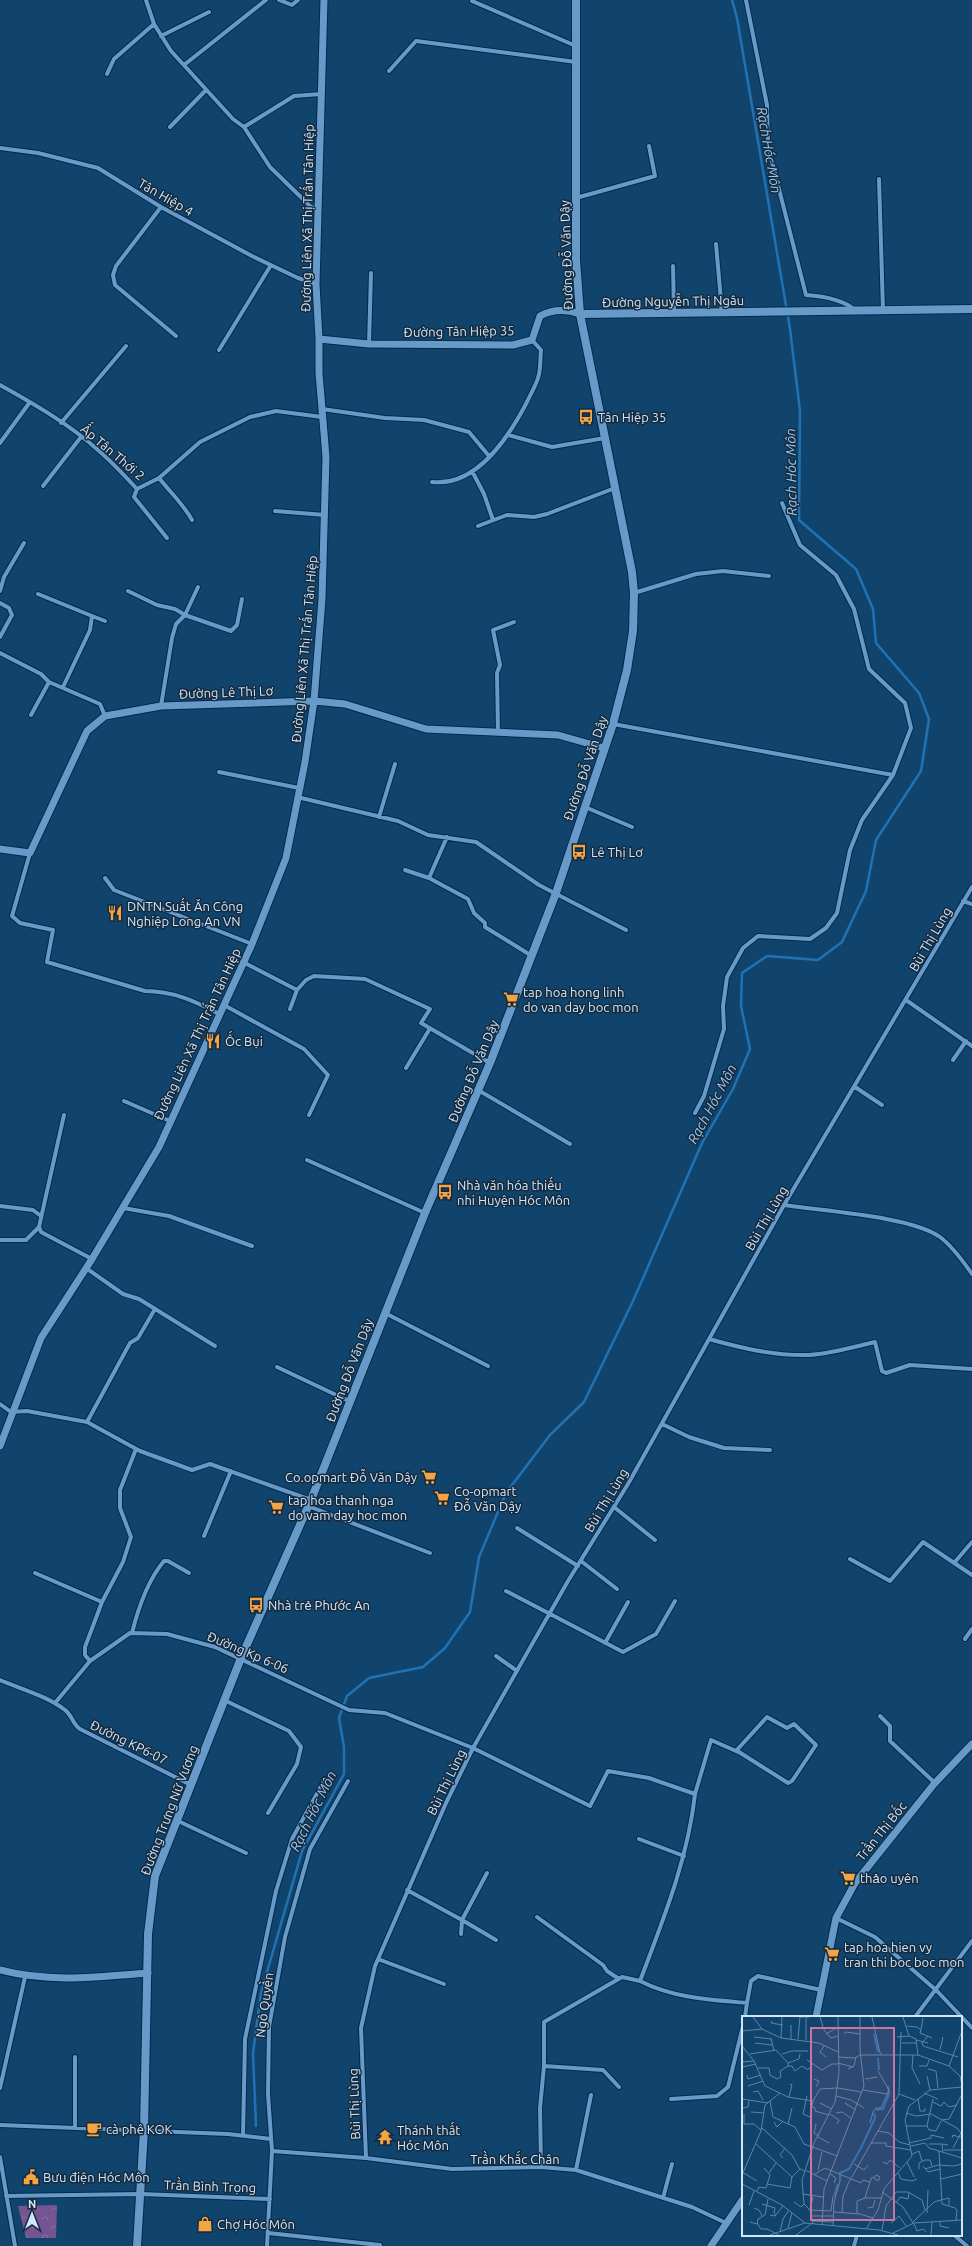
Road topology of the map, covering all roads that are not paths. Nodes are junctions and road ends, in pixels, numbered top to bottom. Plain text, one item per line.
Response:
1 (146, 0) edge
2 (266, 0) edge
3 (279, 0) edge
4 (298, 0) edge
5 (324, 0) edge
6 (576, 0) edge
7 (746, 0) edge
8 (472, 1) dead end
9 (209, 12) dead end
10 (154, 24) junction
11 (161, 36) junction
12 (576, 46) junction
13 (576, 62) junction
14 (184, 65) junction
15 (389, 71) dead end
16 (106, 74) dead end
17 (206, 90) junction
18 (321, 94) junction
19 (170, 127) dead end
20 (244, 127) junction
21 (649, 146) dead end
22 (0, 148) edge
23 (879, 180) dead end
24 (576, 198) junction
25 (161, 207) junction
26 (318, 210) junction
27 (716, 244) dead end
28 (271, 265) junction
29 (674, 266) dead end
30 (371, 273) dead end
31 (316, 284) junction
32 (972, 309) edge
33 (883, 310) junction
34 (857, 311) junction
35 (722, 312) junction
36 (674, 313) junction
37 (580, 314) junction
38 (176, 336) dead end
39 (319, 339) junction
40 (532, 340) junction
41 (370, 344) junction
42 (126, 346) dead end
43 (218, 350) dead end
44 (0, 385) edge
45 (30, 402) junction
46 (322, 409) junction
47 (322, 416) junction
48 (61, 423) junction
49 (508, 435) junction
50 (82, 437) junction
51 (605, 438) junction
52 (0, 443) edge
53 (489, 456) junction
54 (472, 471) junction
55 (160, 478) junction
56 (432, 482) dead end
57 (43, 486) dead end
58 (616, 488) junction
59 (137, 489) junction
60 (782, 503) dead end
61 (275, 510) dead end
62 (326, 515) junction
63 (192, 520) dead end
64 (493, 520) junction
65 (478, 526) dead end
66 (167, 538) dead end
67 (24, 543) dead end
68 (770, 576) dead end
69 (198, 587) dead end
70 (0, 591) edge
71 (128, 591) dead end
72 (634, 593) junction
73 (38, 594) dead end
74 (242, 599) dead end
75 (0, 603) edge
76 (92, 616) junction
77 (184, 616) junction
78 (104, 621) dead end
79 (514, 622) dead end
80 (0, 637) edge
81 (0, 653) edge
82 (49, 682) junction
83 (63, 687) junction
84 (314, 701) junction
85 (161, 706) junction
86 (31, 715) dead end
87 (105, 716) junction
88 (613, 724) junction
89 (498, 732) junction
90 (604, 748) junction
91 (395, 764) dead end
92 (218, 772) dead end
93 (893, 775) junction
94 (299, 788) junction
95 (297, 797) junction
96 (584, 807) junction
97 (379, 817) junction
98 (632, 827) dead end
99 (448, 837) junction
100 (0, 849) edge
101 (30, 853) junction
102 (405, 870) dead end
103 (105, 878) dead end
104 (429, 878) junction
105 (972, 887) edge
106 (556, 893) junction
107 (963, 901) junction
108 (972, 904) edge
109 (626, 930) dead end
110 (252, 944) junction
111 (532, 956) junction
112 (243, 962) junction
113 (297, 990) junction
114 (906, 1000) junction
115 (223, 1005) junction
116 (290, 1009) dead end
117 (219, 1014) junction
118 (429, 1030) junction
119 (966, 1041) junction
120 (972, 1046) edge
121 (953, 1060) dead end
122 (490, 1063) junction
123 (406, 1068) dead end
124 (855, 1087) junction
125 (478, 1090) junction
126 (124, 1101) dead end
127 (882, 1105) dead end
128 (695, 1113) dead end
129 (64, 1115) dead end
130 (309, 1115) dead end
131 (170, 1121) junction
132 (570, 1144) dead end
133 (307, 1160) dead end
134 (784, 1205) junction
135 (0, 1206) edge
136 (122, 1208) junction
137 (425, 1213) junction
138 (41, 1216) junction
139 (39, 1227) junction
140 (0, 1240) edge
141 (252, 1246) dead end
142 (92, 1259) junction
143 (86, 1268) junction
144 (972, 1274) edge
145 (155, 1309) junction
146 (384, 1312) junction
147 (709, 1339) junction
148 (215, 1346) dead end
149 (488, 1366) dead end
150 (277, 1367) dead end
151 (972, 1369) edge
152 (349, 1401) junction
153 (0, 1404) edge
154 (12, 1412) junction
155 (87, 1422) junction
156 (662, 1424) junction
157 (0, 1446) edge
158 (136, 1449) junction
159 (770, 1450) dead end
160 (231, 1471) junction
161 (309, 1503) junction
162 (614, 1507) junction
163 (518, 1528) dead end
164 (204, 1536) dead end
165 (655, 1540) dead end
166 (972, 1542) edge
167 (430, 1553) dead end
168 (850, 1559) dead end
169 (581, 1561) junction
170 (954, 1563) junction
171 (578, 1566) junction
172 (189, 1572) dead end
173 (35, 1573) dead end
174 (972, 1575) edge
175 (617, 1589) dead end
176 (506, 1591) dead end
177 (675, 1601) dead end
178 (102, 1602) junction
179 (628, 1602) dead end
180 (550, 1612) junction
181 (972, 1629) edge
182 (132, 1633) junction
183 (964, 1639) dead end
184 (605, 1643) junction
185 (496, 1656) dead end
186 (241, 1658) junction
187 (90, 1661) junction
188 (517, 1671) junction
189 (0, 1680) edge
190 (224, 1700) junction
191 (55, 1703) junction
192 (880, 1716) dead end
193 (972, 1744) edge
194 (473, 1748) junction
195 (736, 1751) junction
196 (325, 1779) dead end
197 (348, 1781) dead end
198 (935, 1783) junction
199 (191, 1785) junction
200 (695, 1794) junction
201 (268, 1813) dead end
202 (176, 1820) junction
203 (639, 1839) dead end
204 (246, 1853) dead end
205 (684, 1856) junction
206 (487, 1873) dead end
207 (407, 1890) junction
208 (537, 1917) dead end
209 (836, 1918) junction
210 (462, 1920) junction
211 (461, 1934) dead end
212 (496, 1940) dead end
213 (972, 1941) edge
214 (378, 1959) junction
215 (0, 1970) edge
216 (148, 1973) junction
217 (25, 1977) junction
218 (619, 1979) junction
219 (640, 1981) junction
220 (444, 1984) dead end
221 (821, 1990) junction
222 (937, 1991) junction
223 (747, 2003) junction
224 (745, 2016) edge
225 (816, 2016) edge
226 (916, 2016) edge
227 (961, 2016) edge
228 (962, 2017) edge
229 (972, 2028) edge
230 (742, 2030) edge
231 (75, 2057) dead end
232 (544, 2066) junction
233 (619, 2087) dead end
234 (0, 2088) edge
235 (591, 2095) dead end
236 (670, 2099) dead end
237 (0, 2125) edge
238 (75, 2127) junction
239 (144, 2130) junction
240 (243, 2136) junction
241 (271, 2139) junction
242 (272, 2151) junction
243 (0, 2157) edge
244 (366, 2158) junction
245 (672, 2164) dead end
246 (541, 2168) junction
247 (576, 2170) junction
248 (140, 2194) junction
249 (6, 2196) junction
250 (662, 2198) junction
251 (270, 2199) junction
252 (742, 2201) edge
253 (726, 2223) junction
254 (268, 2234) junction
255 (857, 2236) edge
256 (955, 2236) edge
257 (380, 2245) edge
258 (15, 2246) edge
259 (137, 2246) edge
260 (267, 2246) edge
261 (711, 2246) edge
262 (854, 2246) edge
263 (967, 2246) edge

1 - 10 street
2 - 14 street
3 - 4 street
5 - 18 street, Đường Liên Xã Thị Trấn Tân Hiệp
6 - 12 main road, Đường Đỗ Văn Dậy
7 - 34 street
8 - 12 street
9 - 11 street
10 - 11 street
10 - 16 street
11 - 14 street
12 - 13 main road, Đường Đỗ Văn Dậy
13 - 15 street
13 - 24 main road, Đường Đỗ Văn Dậy
14 - 17 street
17 - 19 street
17 - 20 street
18 - 20 street
18 - 26 street, Đường Liên Xã Thị Trấn Tân Hiệp
20 - 26 street
21 - 24 street
22 - 25 street, Tân Hiệp 4
23 - 33 street
24 - 37 main road, Đường Đỗ Văn Dậy
25 - 28 street, Tân Hiệp 4
25 - 38 street
26 - 31 street, Đường Liên Xã Thị Trấn Tân Hiệp
27 - 35 street
28 - 31 street, Tân Hiệp 4
28 - 43 street
29 - 36 street
30 - 41 street
31 - 39 street, Đường Liên Xã Thị Trấn Tân Hiệp
32 - 33 main road
33 - 34 main road
34 - 35 main road, Đường Nguyễn Thị Ngâu
35 - 36 main road, Đường Nguyễn Thị Ngâu
36 - 37 main road, Đường Nguyễn Thị Ngâu
37 - 40 street, Đường Tân Hiệp 35
37 - 51 main road, Đường Đỗ Văn Dậy
39 - 41 street, Đường Tân Hiệp 35
39 - 46 street, Đường Liên Xã Thị Trấn Tân Hiệp
40 - 41 street, Đường Tân Hiệp 35
40 - 49 street
42 - 48 street
44 - 45 street, Ấp Tân Thới 2
45 - 48 street, Ấp Tân Thới 2
45 - 52 street
46 - 47 street, Đường Liên Xã Thị Trấn Tân Hiệp
46 - 53 street
47 - 55 street, Ấp Tân Thới 2
47 - 62 street, Đường Liên Xã Thị Trấn Tân Hiệp
48 - 50 street, Ấp Tân Thới 2
49 - 51 street
49 - 53 street
50 - 57 street
50 - 59 street, Ấp Tân Thới 2
51 - 58 main road, Đường Đỗ Văn Dậy
53 - 54 street
54 - 56 street
54 - 64 street
55 - 59 street, Ấp Tân Thới 2
55 - 63 street
58 - 64 street
58 - 72 main road, Đường Đỗ Văn Dậy
59 - 66 street
60 - 93 street
61 - 62 street
62 - 84 street, Đường Liên Xã Thị Trấn Tân Hiệp
64 - 65 street
67 - 70 street
68 - 72 street
69 - 77 street
71 - 77 street
72 - 88 main road, Đường Đỗ Văn Dậy
73 - 76 street
74 - 77 street
75 - 80 street
76 - 78 street
76 - 83 street
77 - 85 street
79 - 89 street
81 - 82 street
82 - 83 street
82 - 86 street
83 - 87 street
84 - 85 street, Đường Lê Thị Lơ
84 - 89 street, Đường Lê Thị Lơ
84 - 94 street, Đường Liên Xã Thị Trấn Tân Hiệp
85 - 87 street, Đường Lê Thị Lơ
87 - 101 street, Đường Lê Thị Lơ
88 - 90 main road, Đường Đỗ Văn Dậy
88 - 93 street
89 - 90 street, Đường Lê Thị Lơ
90 - 96 main road, Đường Đỗ Văn Dậy
91 - 97 street
92 - 94 street
93 - 128 street
94 - 95 street, Đường Liên Xã Thị Trấn Tân Hiệp
95 - 97 street
95 - 110 street, Đường Liên Xã Thị Trấn Tân Hiệp
96 - 98 street
96 - 106 main road, Đường Đỗ Văn Dậy
97 - 99 street
99 - 104 street
99 - 106 street
100 - 101 street
101 - 117 street
102 - 104 street
103 - 110 street
104 - 111 street
105 - 107 street, Bùi Thị Lùng
106 - 109 street
106 - 111 main road, Đường Đỗ Văn Dậy
107 - 108 street
107 - 114 street, Bùi Thị Lùng
110 - 112 street, Đường Liên Xã Thị Trấn Tân Hiệp
111 - 122 main road, Đường Đỗ Văn Dậy
112 - 113 street
112 - 115 street, Đường Liên Xã Thị Trấn Tân Hiệp
113 - 116 street
113 - 118 street
114 - 119 street
114 - 124 street, Bùi Thị Lùng
115 - 117 street, Đường Liên Xã Thị Trấn Tân Hiệp
115 - 130 street
117 - 131 street, Đường Liên Xã Thị Trấn Tân Hiệp
118 - 122 street
118 - 123 street
119 - 120 street
119 - 121 street
122 - 125 main road, Đường Đỗ Văn Dậy
124 - 127 street
124 - 134 street, Bùi Thị Lùng
125 - 132 street
125 - 137 main road, Đường Đỗ Văn Dậy
126 - 131 street
129 - 138 street
131 - 136 street, Đường Liên Xã Thị Trấn Tân Hiệp
133 - 137 street
134 - 144 street
134 - 147 street, Bùi Thị Lùng
135 - 138 street
136 - 141 street
136 - 142 street, Đường Liên Xã Thị Trấn Tân Hiệp
137 - 146 main road, Đường Đỗ Văn Dậy
138 - 139 street
139 - 140 street
139 - 142 street
142 - 143 street, Đường Liên Xã Thị Trấn Tân Hiệp
143 - 145 street
143 - 154 street, Đường Liên Xã Thị Trấn Tân Hiệp
145 - 148 street
145 - 155 street
146 - 149 street
146 - 152 main road, Đường Đỗ Văn Dậy
147 - 151 street
147 - 156 street, Bùi Thị Lùng
150 - 152 street
152 - 161 main road, Đường Đỗ Văn Dậy
153 - 154 street
154 - 155 street
154 - 157 street, Đường Liên Xã Thị Trấn Tân Hiệp
155 - 158 street
156 - 159 street
156 - 162 street, Bùi Thị Lùng
158 - 160 street
158 - 178 street
160 - 161 street
160 - 164 street
161 - 167 street
161 - 186 main road, Đường Trưng Nữ Vương
162 - 165 street
162 - 169 street, Bùi Thị Lùng
163 - 171 street
166 - 170 street
168 - 170 street
169 - 171 street, Bùi Thị Lùng
169 - 175 street
170 - 174 street
171 - 180 street, Bùi Thị Lùng
172 - 182 street
173 - 178 street
176 - 180 street
177 - 184 street
178 - 187 street
179 - 184 street
180 - 184 street
180 - 188 street, Bùi Thị Lùng
181 - 183 street
182 - 186 street, Đường Kp 6-06
182 - 187 street
185 - 188 street
186 - 190 main road, Đường Trưng Nữ Vương
186 - 194 street, Đường Kp 6-06
187 - 191 street
188 - 194 street, Bùi Thị Lùng
189 - 191 street, Đường KP6-07
190 - 199 main road, Đường Trưng Nữ Vương
190 - 201 street
191 - 199 street, Đường KP6-07
192 - 198 street
193 - 198 street, Trần Thị Bốc
194 - 200 street
194 - 207 street, Bùi Thị Lùng
195 - 195 street
195 - 200 street
196 - 240 street, Ngô Quyền
197 - 241 street, Ngô Quyền
198 - 209 street, Trần Thị Bốc
199 - 202 main road, Đường Trưng Nữ Vương
200 - 205 street
202 - 204 street
202 - 216 main road, Đường Trưng Nữ Vương
203 - 205 street
205 - 219 street
206 - 210 street
207 - 210 street
207 - 214 street, Bùi Thị Lùng
208 - 218 street
209 - 221 street, Trần Thị Bốc
209 - 222 street
210 - 211 street
210 - 212 street
213 - 222 street
214 - 220 street
214 - 244 street, Bùi Thị Lùng
215 - 217 street
216 - 217 street
216 - 239 main road, Đường Trưng Nữ Vương
217 - 234 street
218 - 219 street
218 - 232 street
219 - 223 street
221 - 223 street
221 - 225 street, Trần Thị Bốc
222 - 226 street
222 - 227 street
223 - 224 street
228 - 229 street
230 - 236 street
231 - 238 street
232 - 233 street
232 - 246 street
235 - 247 street
237 - 238 street
238 - 239 street
239 - 240 street
239 - 248 main road, Đường Trưng Nữ Vương
240 - 241 street
241 - 242 street, Ngô Quyền
242 - 244 street, Trần Khắc Chân
242 - 251 street, Ngô Quyền
243 - 249 street
244 - 246 street, Trần Khắc Chân
245 - 250 street
246 - 247 street, Trần Khắc Chân
247 - 250 street, Trần Khắc Chân
248 - 249 street, Trần Bình Trọng
248 - 251 street, Trần Bình Trọng
248 - 259 main road, Đường Trưng Nữ Vương
249 - 258 street
250 - 253 street, Trần Khắc Chân
251 - 254 street, Ngô Quyền
252 - 253 street
253 - 261 street
254 - 257 street
254 - 260 street, Ngô Quyền
255 - 262 street
256 - 263 street

